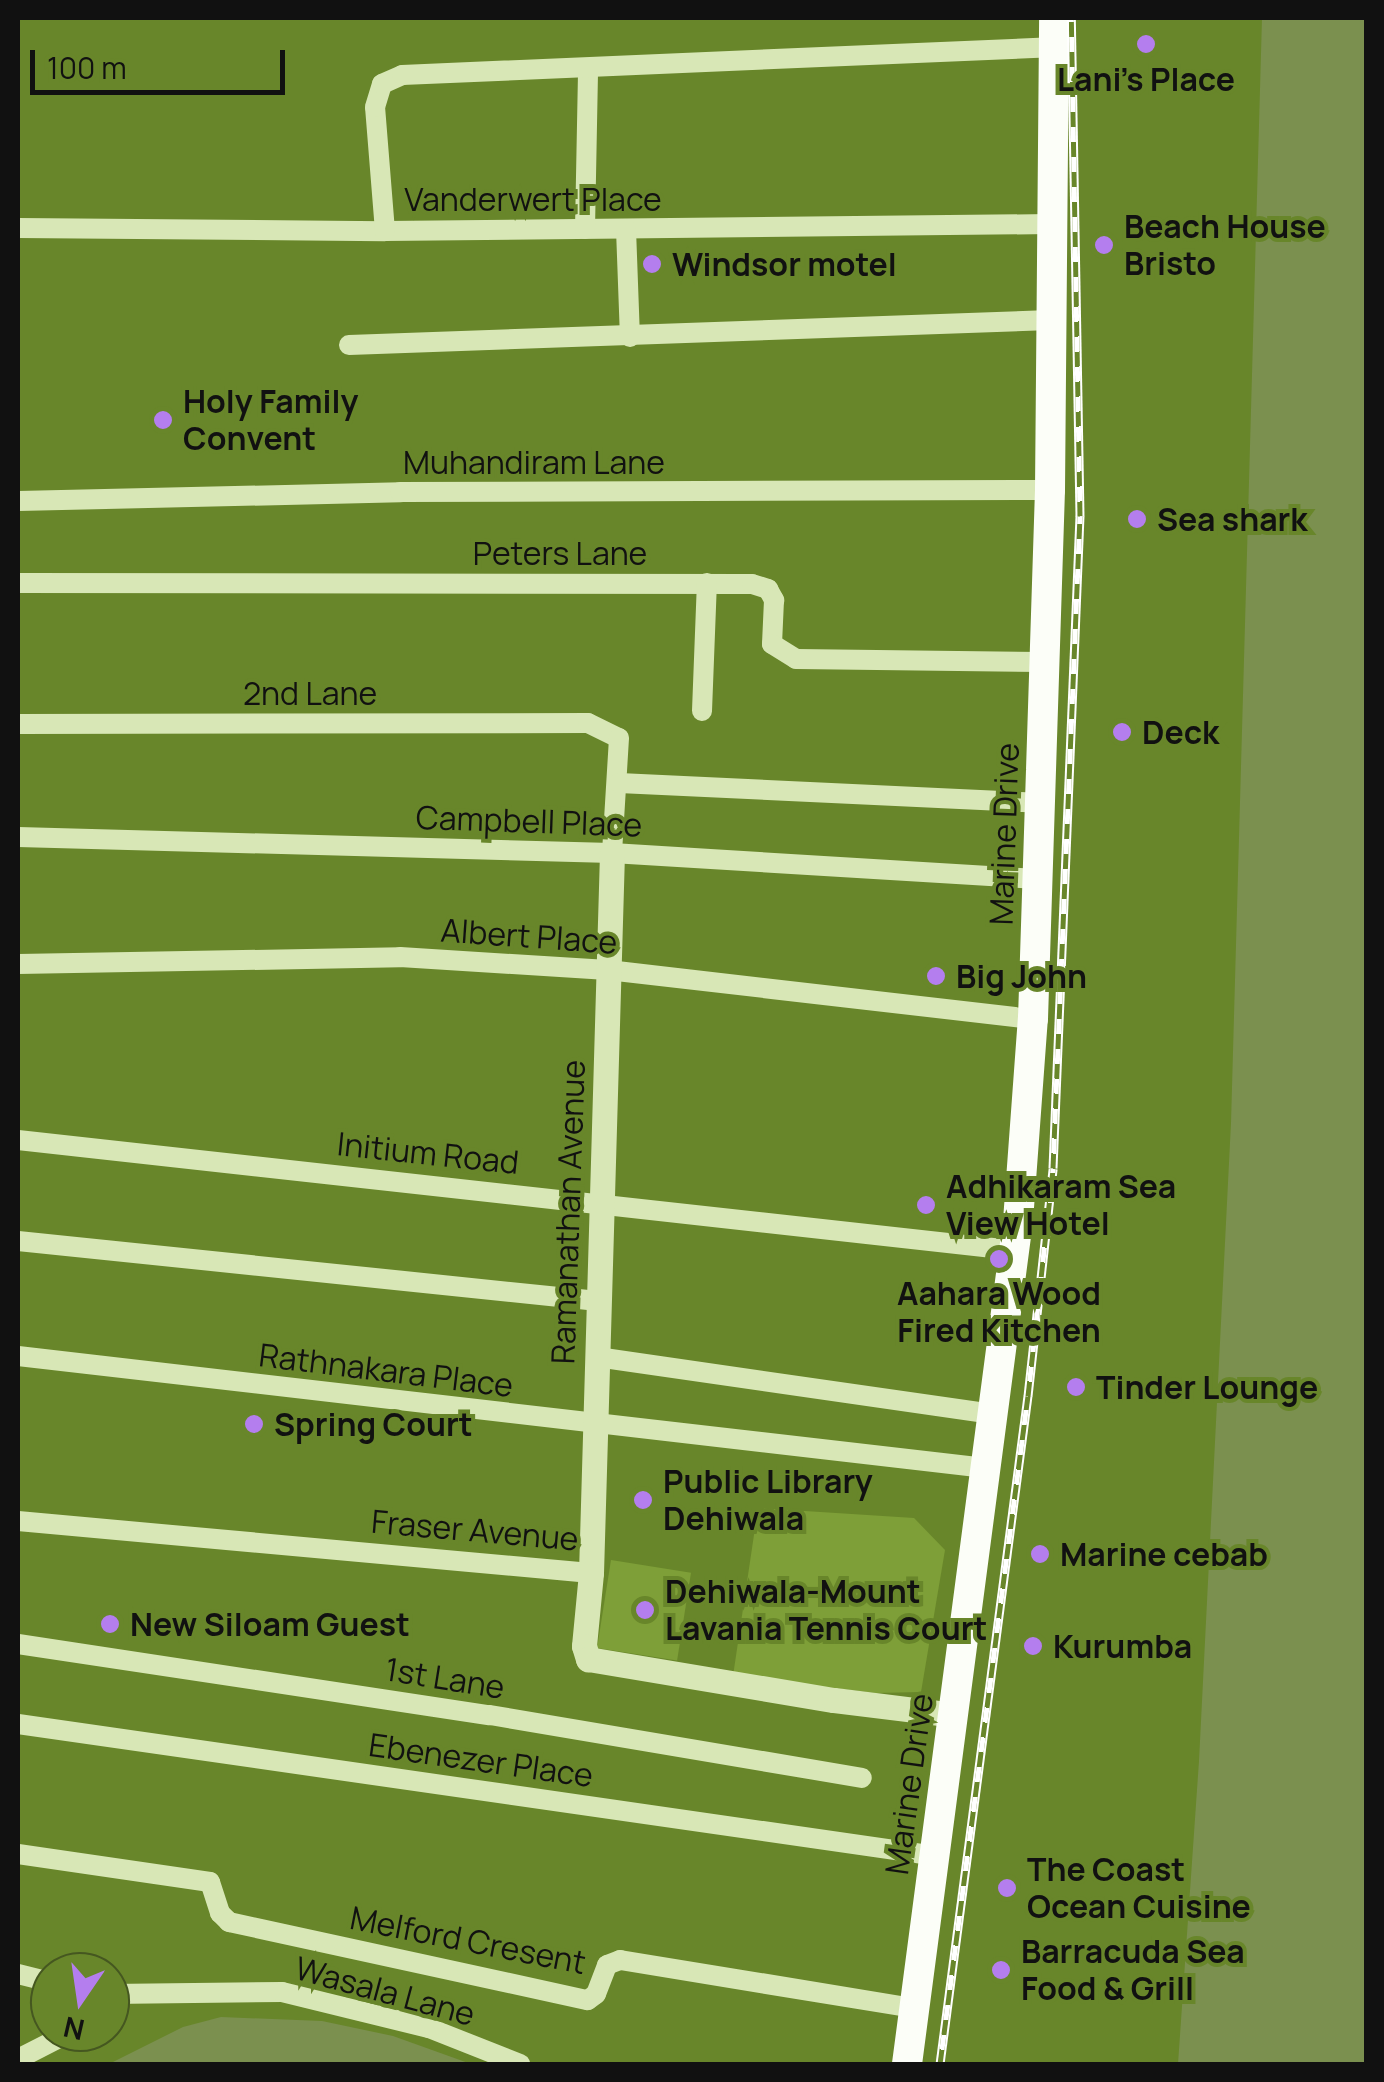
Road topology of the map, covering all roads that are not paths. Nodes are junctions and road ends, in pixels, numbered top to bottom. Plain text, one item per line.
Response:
1 (1055, 32) edge
2 (588, 70) junction
3 (1049, 224) junction
4 (18, 228) edge
5 (585, 229) junction
6 (626, 229) junction
7 (385, 230) junction
8 (1051, 320) junction
9 (630, 336) junction
10 (348, 346) dead end
11 (1050, 490) junction
12 (18, 501) edge
13 (18, 583) edge
14 (707, 583) junction
15 (1044, 662) junction
16 (702, 711) dead end
17 (18, 724) edge
18 (619, 784) junction
19 (1041, 803) junction
20 (18, 836) edge
21 (612, 852) junction
22 (1038, 878) junction
23 (18, 964) edge
24 (608, 970) junction
25 (1033, 1019) junction
26 (18, 1140) edge
27 (599, 1201) junction
28 (18, 1241) edge
29 (1011, 1250) junction
30 (598, 1301) junction
31 (18, 1356) edge
32 (597, 1356) junction
33 (992, 1414) junction
34 (595, 1426) junction
35 (986, 1468) junction
36 (18, 1521) edge
37 (591, 1573) junction
38 (18, 1644) edge
39 (954, 1715) junction
40 (18, 1724) edge
41 (862, 1778) dead end
42 (18, 1854) edge
43 (936, 1856) junction
44 (130, 1994) edge
45 (913, 2008) junction
46 (520, 2064) edge
47 (907, 2064) edge

1 - 2 street
1 - 3 main road, Marine Drive
2 - 5 street
2 - 7 street
3 - 6 street, Vanderwert Place
3 - 8 main road, Marine Drive
4 - 7 street, Vanderwert Place
5 - 6 street, Vanderwert Place
5 - 7 street, Vanderwert Place
6 - 9 street
8 - 9 street
8 - 11 main road, Marine Drive
9 - 10 street
11 - 12 street, Muhandiram Lane
11 - 15 main road, Marine Drive
13 - 14 street, Peters Lane
14 - 15 street, Peters Lane
14 - 16 street
15 - 19 main road, Marine Drive
17 - 18 street, 2nd Lane
18 - 19 street
18 - 21 street
19 - 22 main road, Marine Drive
20 - 21 street, Campbell Place
21 - 22 street, Campbell Place
21 - 24 street, Ramanathan Avenue
22 - 25 main road, Marine Drive
23 - 24 street, Albert Place
24 - 25 street, Albert Place
24 - 27 street, Ramanathan Avenue
25 - 29 main road, Marine Drive
26 - 27 street, Initium Road
27 - 29 street, Initium Road
27 - 30 street, Ramanathan Avenue
28 - 30 street
29 - 33 main road, Marine Drive
30 - 32 street, Ramanathan Avenue
31 - 34 street, Rathnakara Place
32 - 33 street
32 - 34 street, Ramanathan Avenue
33 - 35 main road, Marine Drive
34 - 35 street, Rathnakara Place
34 - 37 street, Ramanathan Avenue
35 - 39 main road, Marine Drive
36 - 37 street, Fraser Avenue
37 - 39 street, Fraser Avenue
38 - 41 street, 1st Lane
39 - 43 main road, Marine Drive
40 - 43 street, Ebenezer Place
42 - 45 street, Melford Cresent
43 - 45 main road, Marine Drive
44 - 46 street, Wasala Lane
45 - 47 main road, Marine Drive

